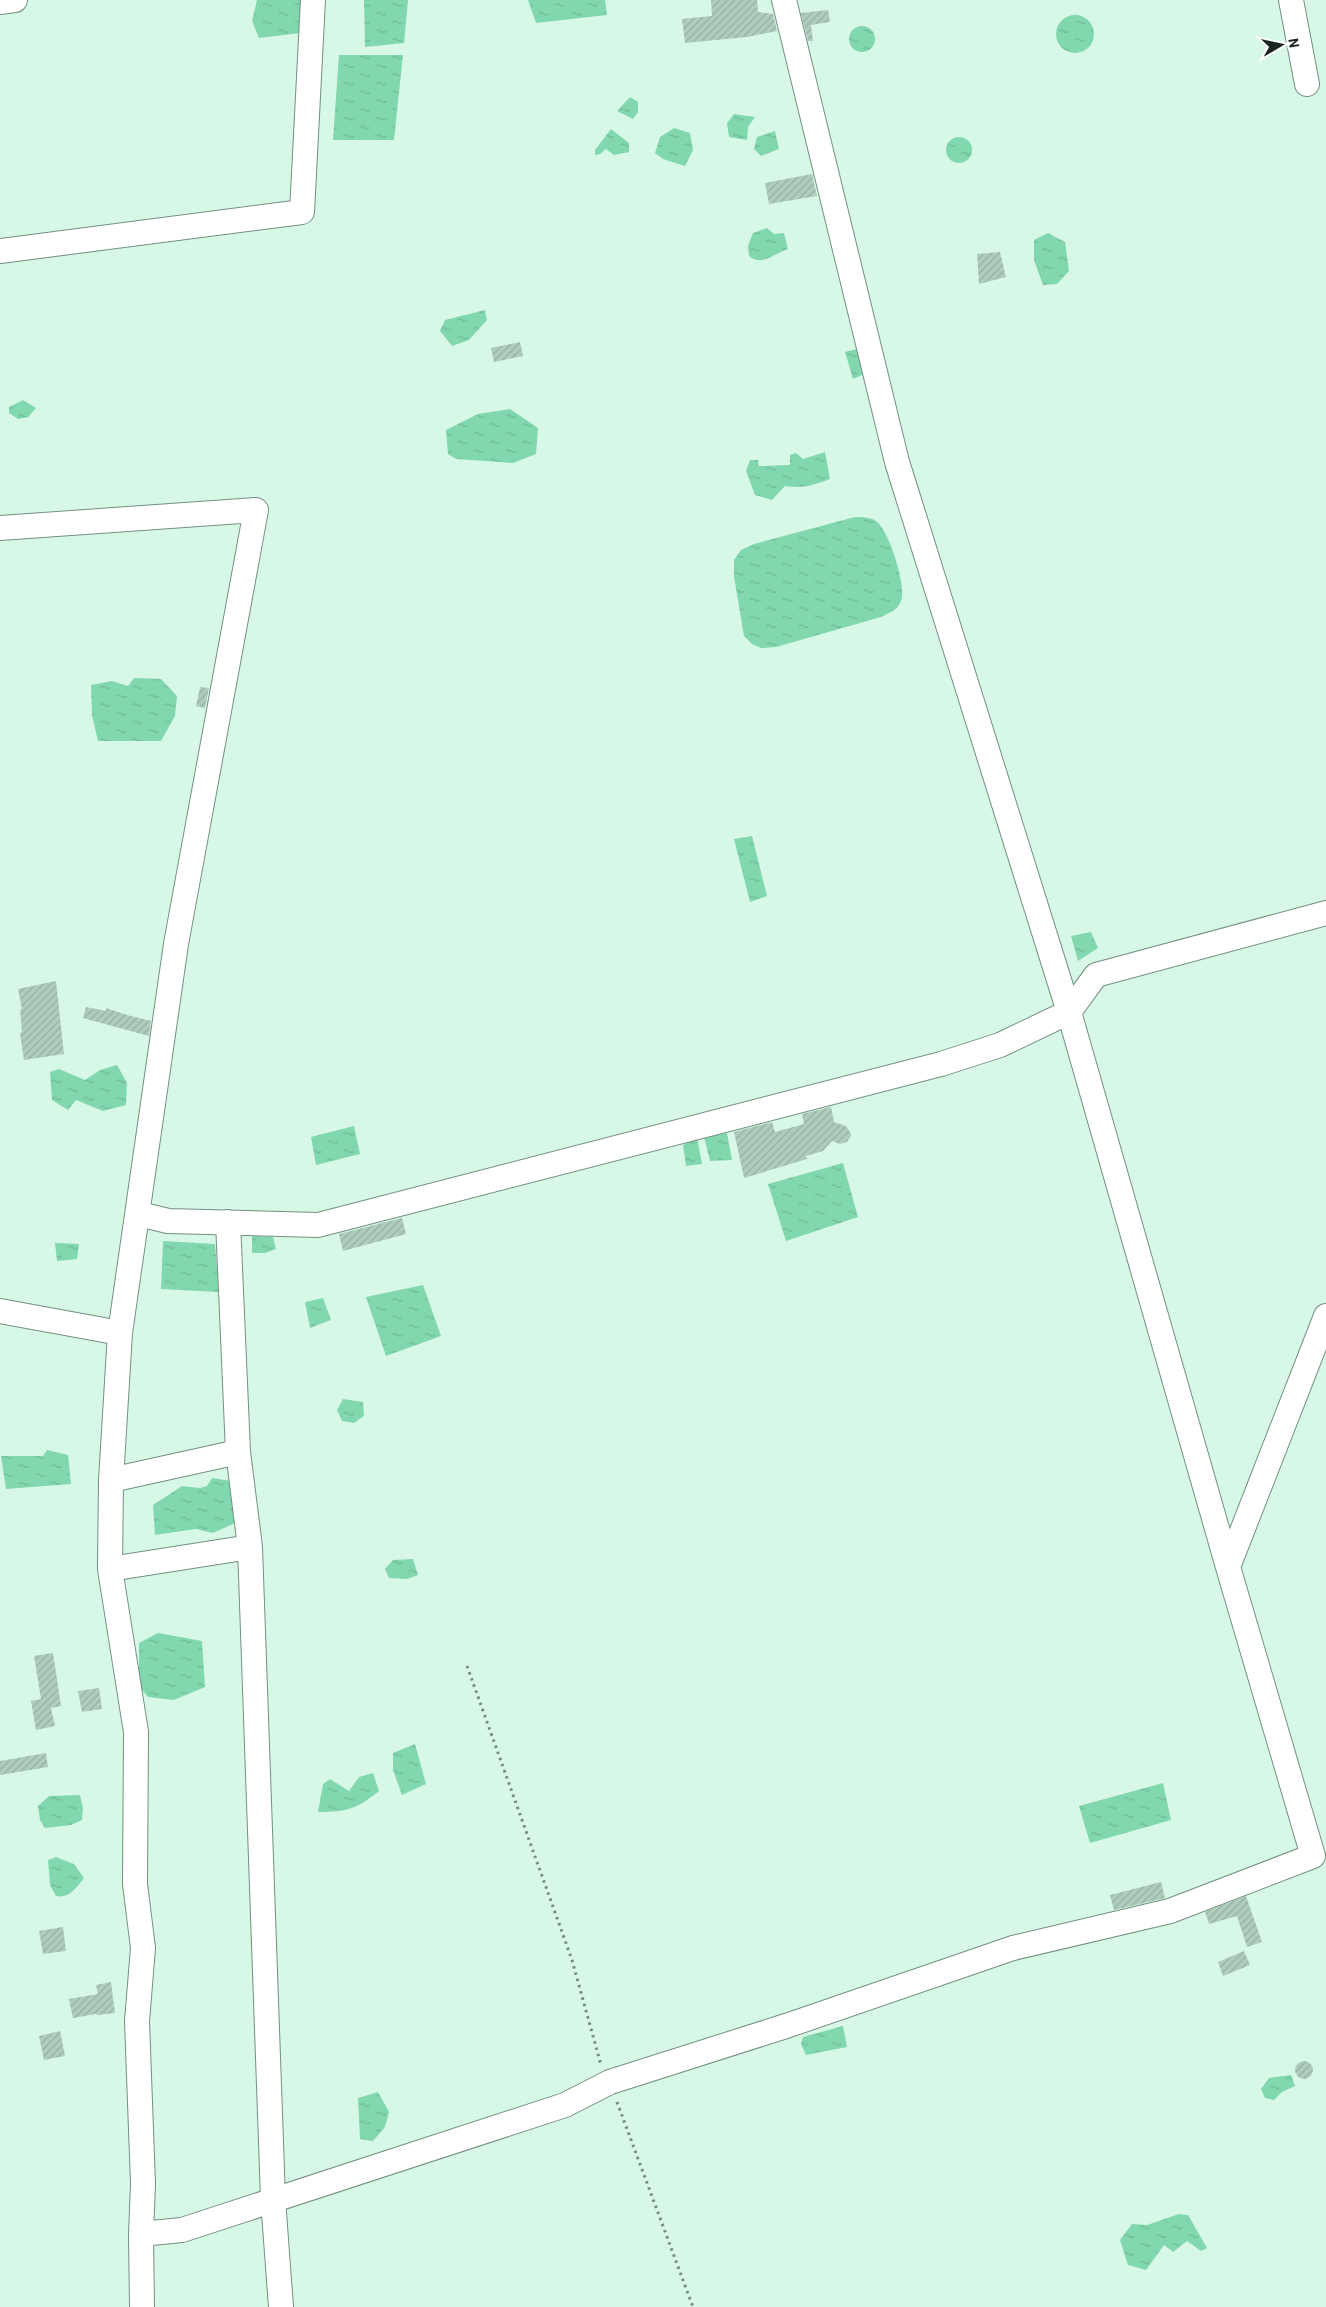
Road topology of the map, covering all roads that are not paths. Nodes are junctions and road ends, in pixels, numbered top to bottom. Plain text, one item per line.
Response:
1 (15, 0) edge
2 (313, 0) edge
3 (784, 0) edge
4 (1291, 0) edge
5 (0, 2) edge
6 (1307, 84) dead end
7 (0, 249) edge
8 (0, 528) edge
9 (1326, 913) edge
10 (1069, 1012) junction
11 (138, 1214) junction
12 (228, 1222) junction
13 (0, 1311) edge
14 (1326, 1316) edge
15 (120, 1333) junction
16 (238, 1452) junction
17 (111, 1480) junction
18 (250, 1547) junction
19 (1228, 1568) junction
20 (110, 1569) junction
21 (273, 2199) junction
22 (141, 2234) junction
23 (142, 2307) edge
24 (281, 2307) edge

1 - 5 street
2 - 7 street
3 - 10 street
4 - 6 street
8 - 11 street
9 - 10 street
10 - 12 street
10 - 19 street
11 - 12 street
11 - 15 street
12 - 16 street
13 - 15 street
14 - 19 street
15 - 17 street
16 - 17 street
16 - 18 street
17 - 20 street
18 - 20 street
18 - 21 street
19 - 21 street
20 - 22 street
21 - 22 street
21 - 24 street
22 - 23 street

